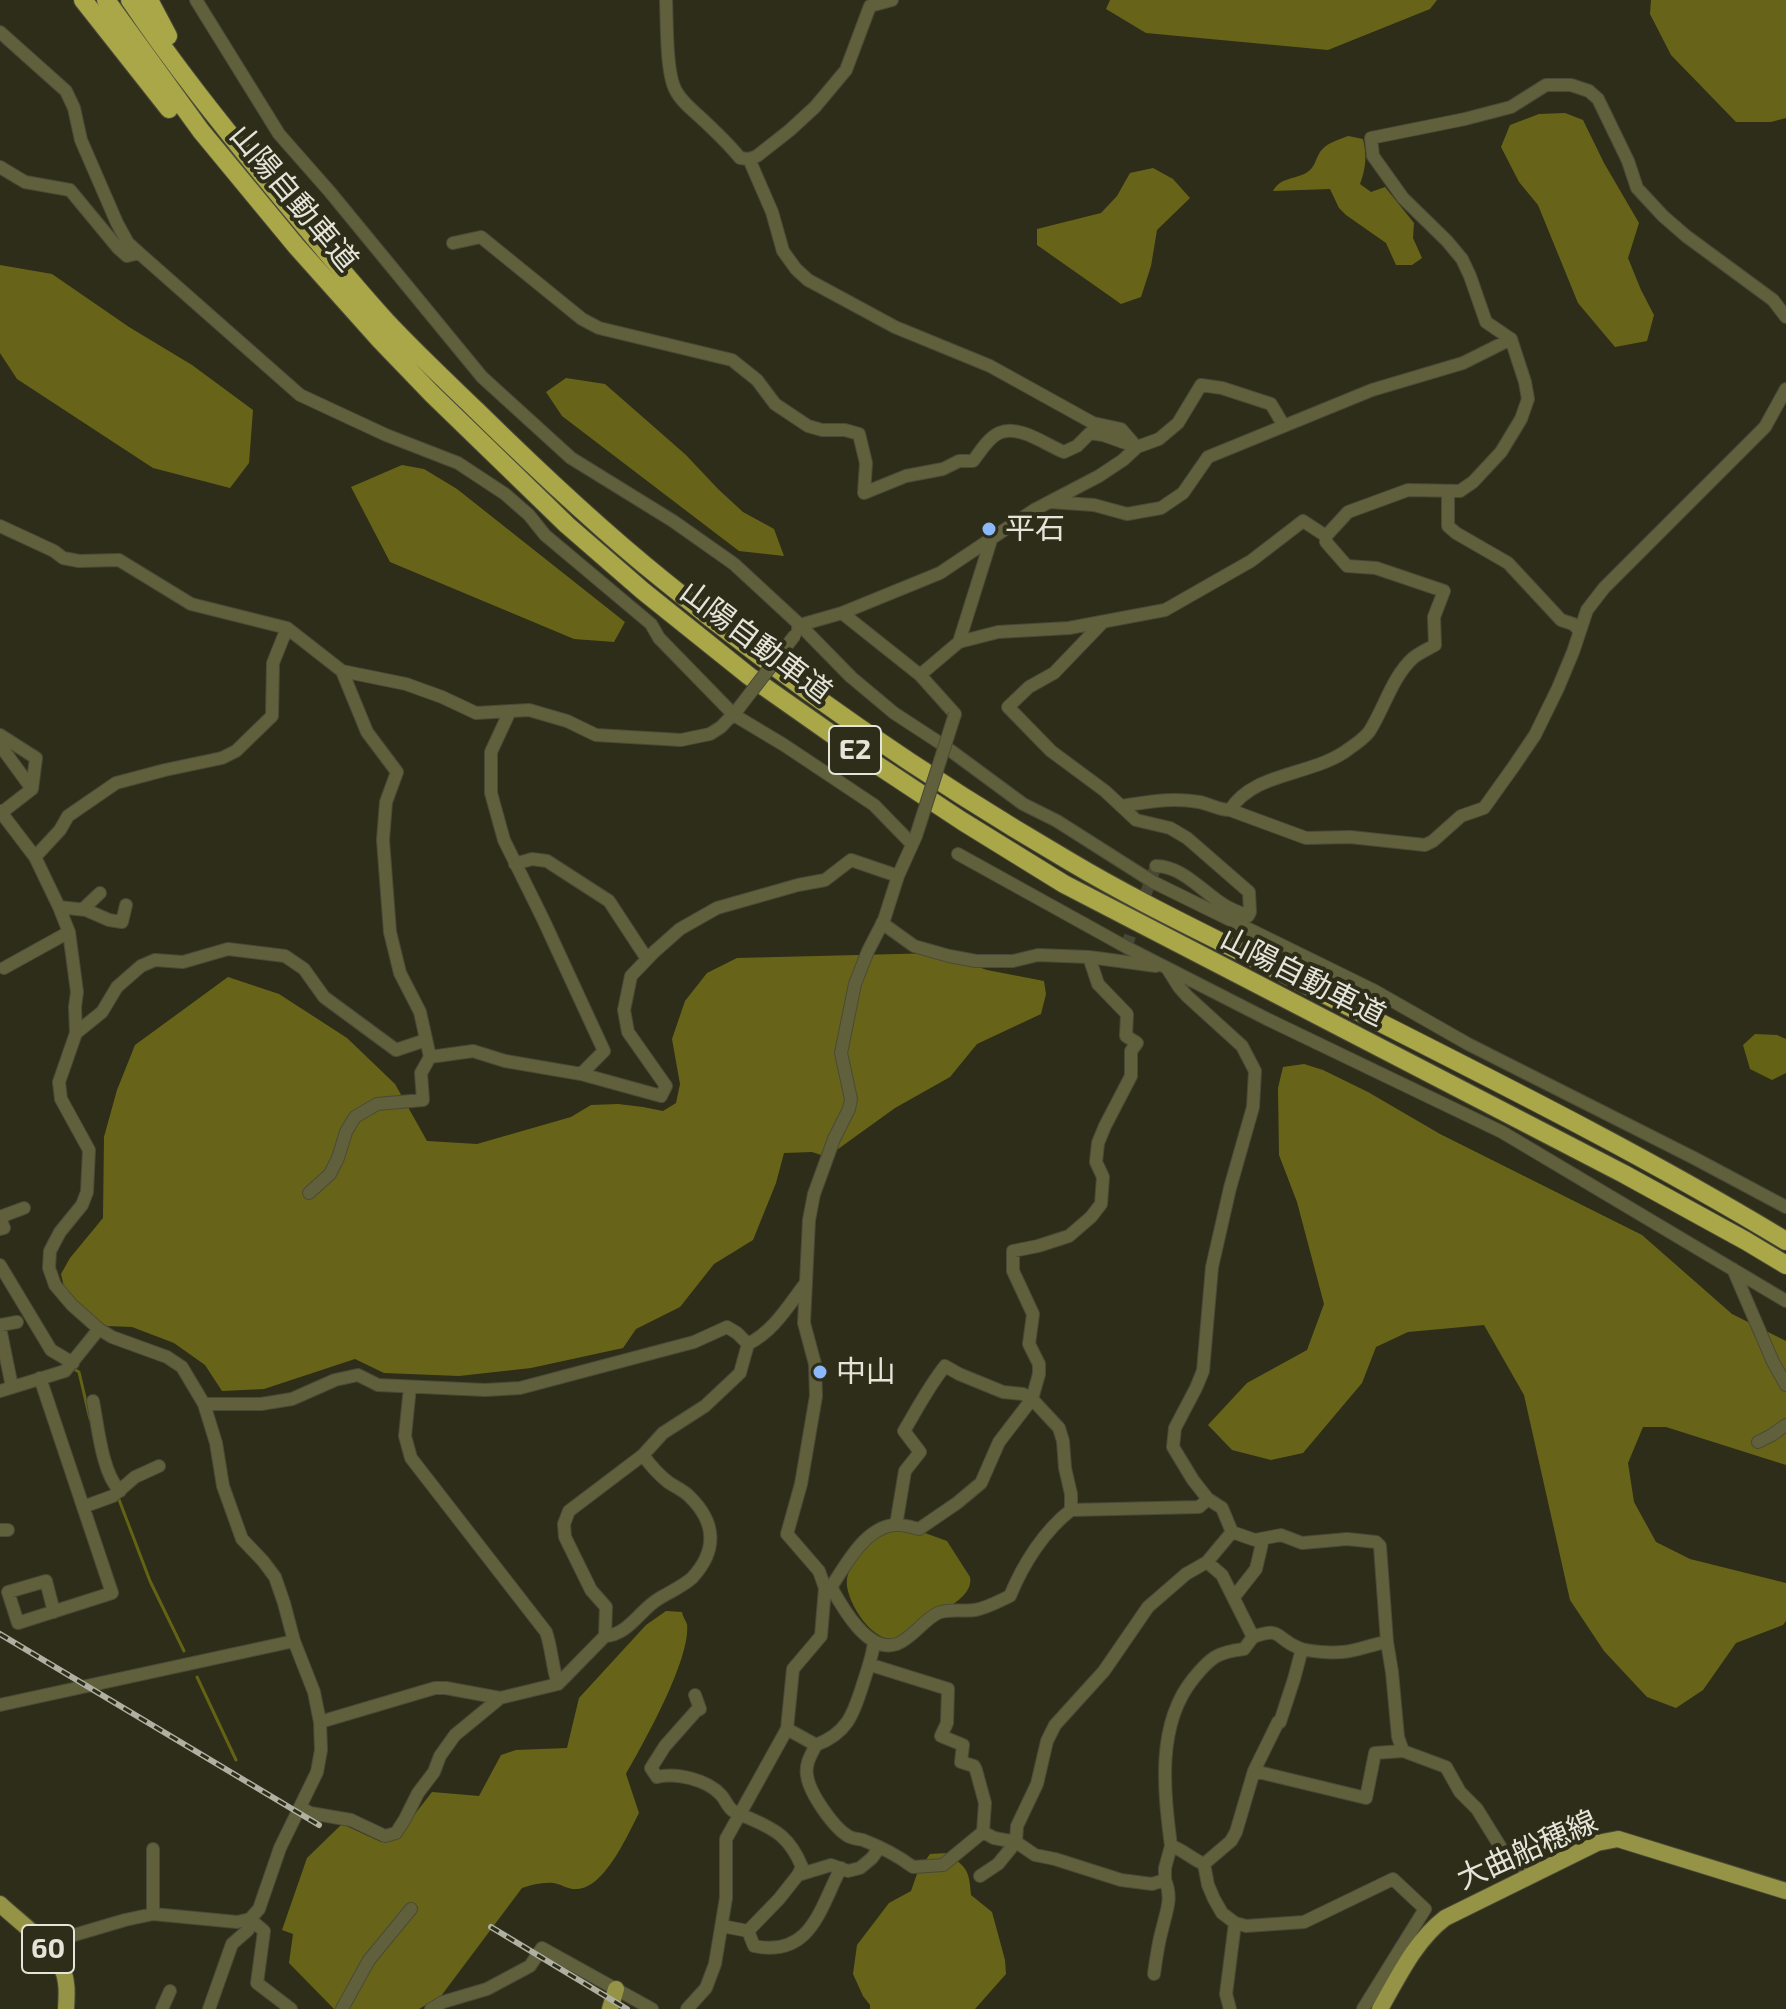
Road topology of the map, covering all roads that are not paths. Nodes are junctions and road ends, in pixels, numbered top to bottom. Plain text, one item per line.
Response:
1 (83, 0) edge
2 (106, 0) edge
3 (130, 0) edge
4 (149, 0) edge
5 (666, 0) edge
6 (892, 0) edge
7 (197, 1) edge
8 (0, 32) edge
9 (209, 109) junction
10 (749, 159) junction
11 (0, 167) edge
12 (453, 243) dead end
13 (296, 246) junction
14 (139, 253) junction
15 (1786, 317) edge
16 (1511, 339) junction
17 (1786, 389) edge
18 (1284, 426) junction
19 (1137, 447) junction
20 (1448, 492) junction
21 (1050, 502) junction
22 (0, 526) edge
23 (1326, 536) junction
24 (991, 540) junction
25 (842, 613) junction
26 (1103, 622) junction
27 (287, 628) junction
28 (798, 630) junction
29 (1579, 630) junction
30 (959, 642) junction
31 (342, 671) junction
32 (920, 675) junction
33 (510, 711) junction
34 (736, 712) junction
35 (0, 735) edge
36 (0, 745) edge
37 (32, 789) junction
38 (1121, 806) junction
39 (1230, 810) junction
40 (1, 812) edge
41 (913, 840) junction
42 (958, 854) dead end
43 (35, 857) junction
44 (515, 864) junction
45 (1156, 866) dead end
46 (898, 876) junction
47 (100, 893) dead end
48 (126, 905) dead end
49 (59, 907) junction
50 (83, 909) junction
51 (882, 923) junction
52 (69, 932) junction
53 (1089, 957) junction
54 (647, 959) junction
55 (4, 968) dead end
56 (1167, 968) junction
57 (76, 1033) junction
58 (426, 1040) junction
59 (430, 1057) junction
60 (581, 1074) junction
61 (309, 1193) dead end
62 (1786, 1207) edge
63 (24, 1208) dead end
64 (0, 1218) edge
65 (0, 1229) edge
66 (1786, 1241) edge
67 (0, 1265) edge
68 (1786, 1265) edge
69 (1733, 1269) junction
70 (805, 1284) junction
71 (1786, 1301) edge
72 (17, 1322) dead end
73 (0, 1326) edge
74 (99, 1329) junction
75 (748, 1344) junction
76 (70, 1366) junction
77 (40, 1378) junction
78 (1786, 1385) edge
79 (410, 1387) junction
80 (6, 1389) edge
81 (1032, 1399) junction
82 (93, 1401) dead end
83 (204, 1404) junction
84 (1786, 1425) edge
85 (1758, 1442) dead end
86 (643, 1455) junction
87 (159, 1466) dead end
88 (117, 1494) junction
89 (1208, 1499) junction
90 (83, 1507) junction
91 (1071, 1510) junction
92 (896, 1525) junction
93 (1232, 1532) junction
94 (1263, 1539) junction
95 (1207, 1562) junction
96 (828, 1587) junction
97 (1234, 1597) junction
98 (54, 1612) dead end
99 (605, 1636) junction
100 (1253, 1637) junction
101 (294, 1641) junction
102 (1387, 1642) junction
103 (874, 1643) junction
104 (1302, 1649) junction
105 (871, 1665) junction
106 (558, 1684) junction
107 (695, 1695) dead end
108 (500, 1698) junction
109 (0, 1705) edge
110 (320, 1722) junction
111 (787, 1729) junction
112 (816, 1745) junction
113 (1403, 1751) junction
114 (1254, 1771) junction
115 (300, 1807) junction
116 (739, 1814) junction
117 (983, 1832) junction
118 (1016, 1842) junction
119 (1171, 1846) junction
120 (879, 1848) junction
121 (153, 1849) dead end
122 (1204, 1864) junction
123 (841, 1868) junction
124 (798, 1875) junction
125 (980, 1876) dead end
126 (1529, 1876) junction
127 (1165, 1880) junction
128 (1786, 1891) edge
129 (0, 1904) edge
130 (411, 1909) dead end
131 (153, 1914) junction
132 (250, 1919) junction
133 (1235, 1923) junction
134 (722, 1926) junction
135 (748, 1931) junction
136 (51, 1951) junction
137 (1154, 1974) dead end
138 (616, 1989) junction
139 (170, 1991) dead end
140 (66, 2009) edge
141 (162, 2009) edge
142 (209, 2009) edge
143 (291, 2009) edge
144 (342, 2009) edge
145 (431, 2009) edge
146 (610, 2009) edge
147 (652, 2009) edge
148 (687, 2009) edge
149 (1230, 2009) edge
150 (1363, 2009) edge
151 (1380, 2009) edge

1 - 13 highway
2 - 13 highway, 山陽自動車道 / E2
3 - 9 highway, 山陽自動車道 / E2
4 - 9 highway
5 - 10 street
6 - 10 street
7 - 28 street
8 - 14 street
9 - 66 highway, 山陽自動車道 / E2
10 - 19 street
11 - 14 street
12 - 19 street
13 - 68 highway, 山陽自動車道 / E2
14 - 34 street
15 - 16 street
16 - 18 street
16 - 20 street
17 - 29 street
18 - 19 street
18 - 21 street
19 - 21 street
20 - 23 street
20 - 29 street
21 - 24 street
22 - 27 street
23 - 26 street
23 - 39 street
24 - 25 street
24 - 30 street
25 - 28 street
25 - 32 street
26 - 30 street
26 - 38 street
27 - 31 street
27 - 43 street
28 - 34 street, bridge
28 - 62 street
29 - 39 street
30 - 32 street
31 - 33 street
31 - 58 street
32 - 41 street, bridge
33 - 34 street
33 - 44 street
34 - 41 street
35 - 37 street
36 - 37 street
37 - 40 street
38 - 39 street
38 - 45 street
40 - 43 street
41 - 46 street
42 - 56 street
43 - 49 street
44 - 54 street
44 - 60 street
46 - 51 street
46 - 54 street
47 - 50 street
48 - 50 street
49 - 50 street
49 - 52 street
51 - 53 street
51 - 70 street
52 - 55 street
52 - 57 street
53 - 56 street
53 - 81 street
54 - 60 street
56 - 69 street
56 - 89 street
57 - 58 street
57 - 74 street
58 - 59 street
59 - 60 street
59 - 61 street
63 - 64 street
64 - 65 street
67 - 76 street
69 - 71 street
69 - 78 street
70 - 75 street
70 - 96 street
72 - 73 street
73 - 80 street
74 - 76 street
74 - 83 street
75 - 79 street
75 - 86 street
76 - 77 street
77 - 80 street
77 - 90 street
79 - 83 street
79 - 106 street
81 - 91 street
81 - 92 street
81 - 92 street
82 - 88 street
83 - 101 street
84 - 85 street
86 - 99 street
86 - 99 street
87 - 88 street
88 - 90 street
89 - 91 street
89 - 93 street
90 - 98 street
91 - 103 street
92 - 96 street
93 - 94 street
93 - 95 street
94 - 97 street
94 - 102 street
95 - 97 street
95 - 118 street
96 - 103 street
96 - 111 street
97 - 100 street
99 - 106 street
100 - 104 street
100 - 119 street
101 - 109 street
101 - 110 street
102 - 104 street
102 - 113 street
103 - 105 street
104 - 114 street
105 - 112 street
105 - 117 street
106 - 108 street
107 - 116 street
108 - 110 street
108 - 115 street
110 - 115 street
111 - 112 street
111 - 116 street
112 - 120 street
113 - 114 street
113 - 126 street
114 - 122 street
115 - 132 street
116 - 124 street
116 - 134 street
117 - 118 street
117 - 120 street
118 - 125 street
118 - 127 street
119 - 122 street
119 - 127 street
120 - 123 street
121 - 131 street
122 - 133 street
123 - 124 street
123 - 135 street
124 - 135 street
126 - 128 main road, 大曲船穂線
126 - 151 main road, 大曲船穂線
127 - 137 street
129 - 136 main road, 60
130 - 144 street
131 - 132 street
131 - 136 street
132 - 142 street
132 - 143 street
133 - 149 street
133 - 150 street
134 - 135 street
134 - 148 street
136 - 140 main road, 60
138 - 145 street
138 - 146 main road
138 - 147 street
139 - 141 street

